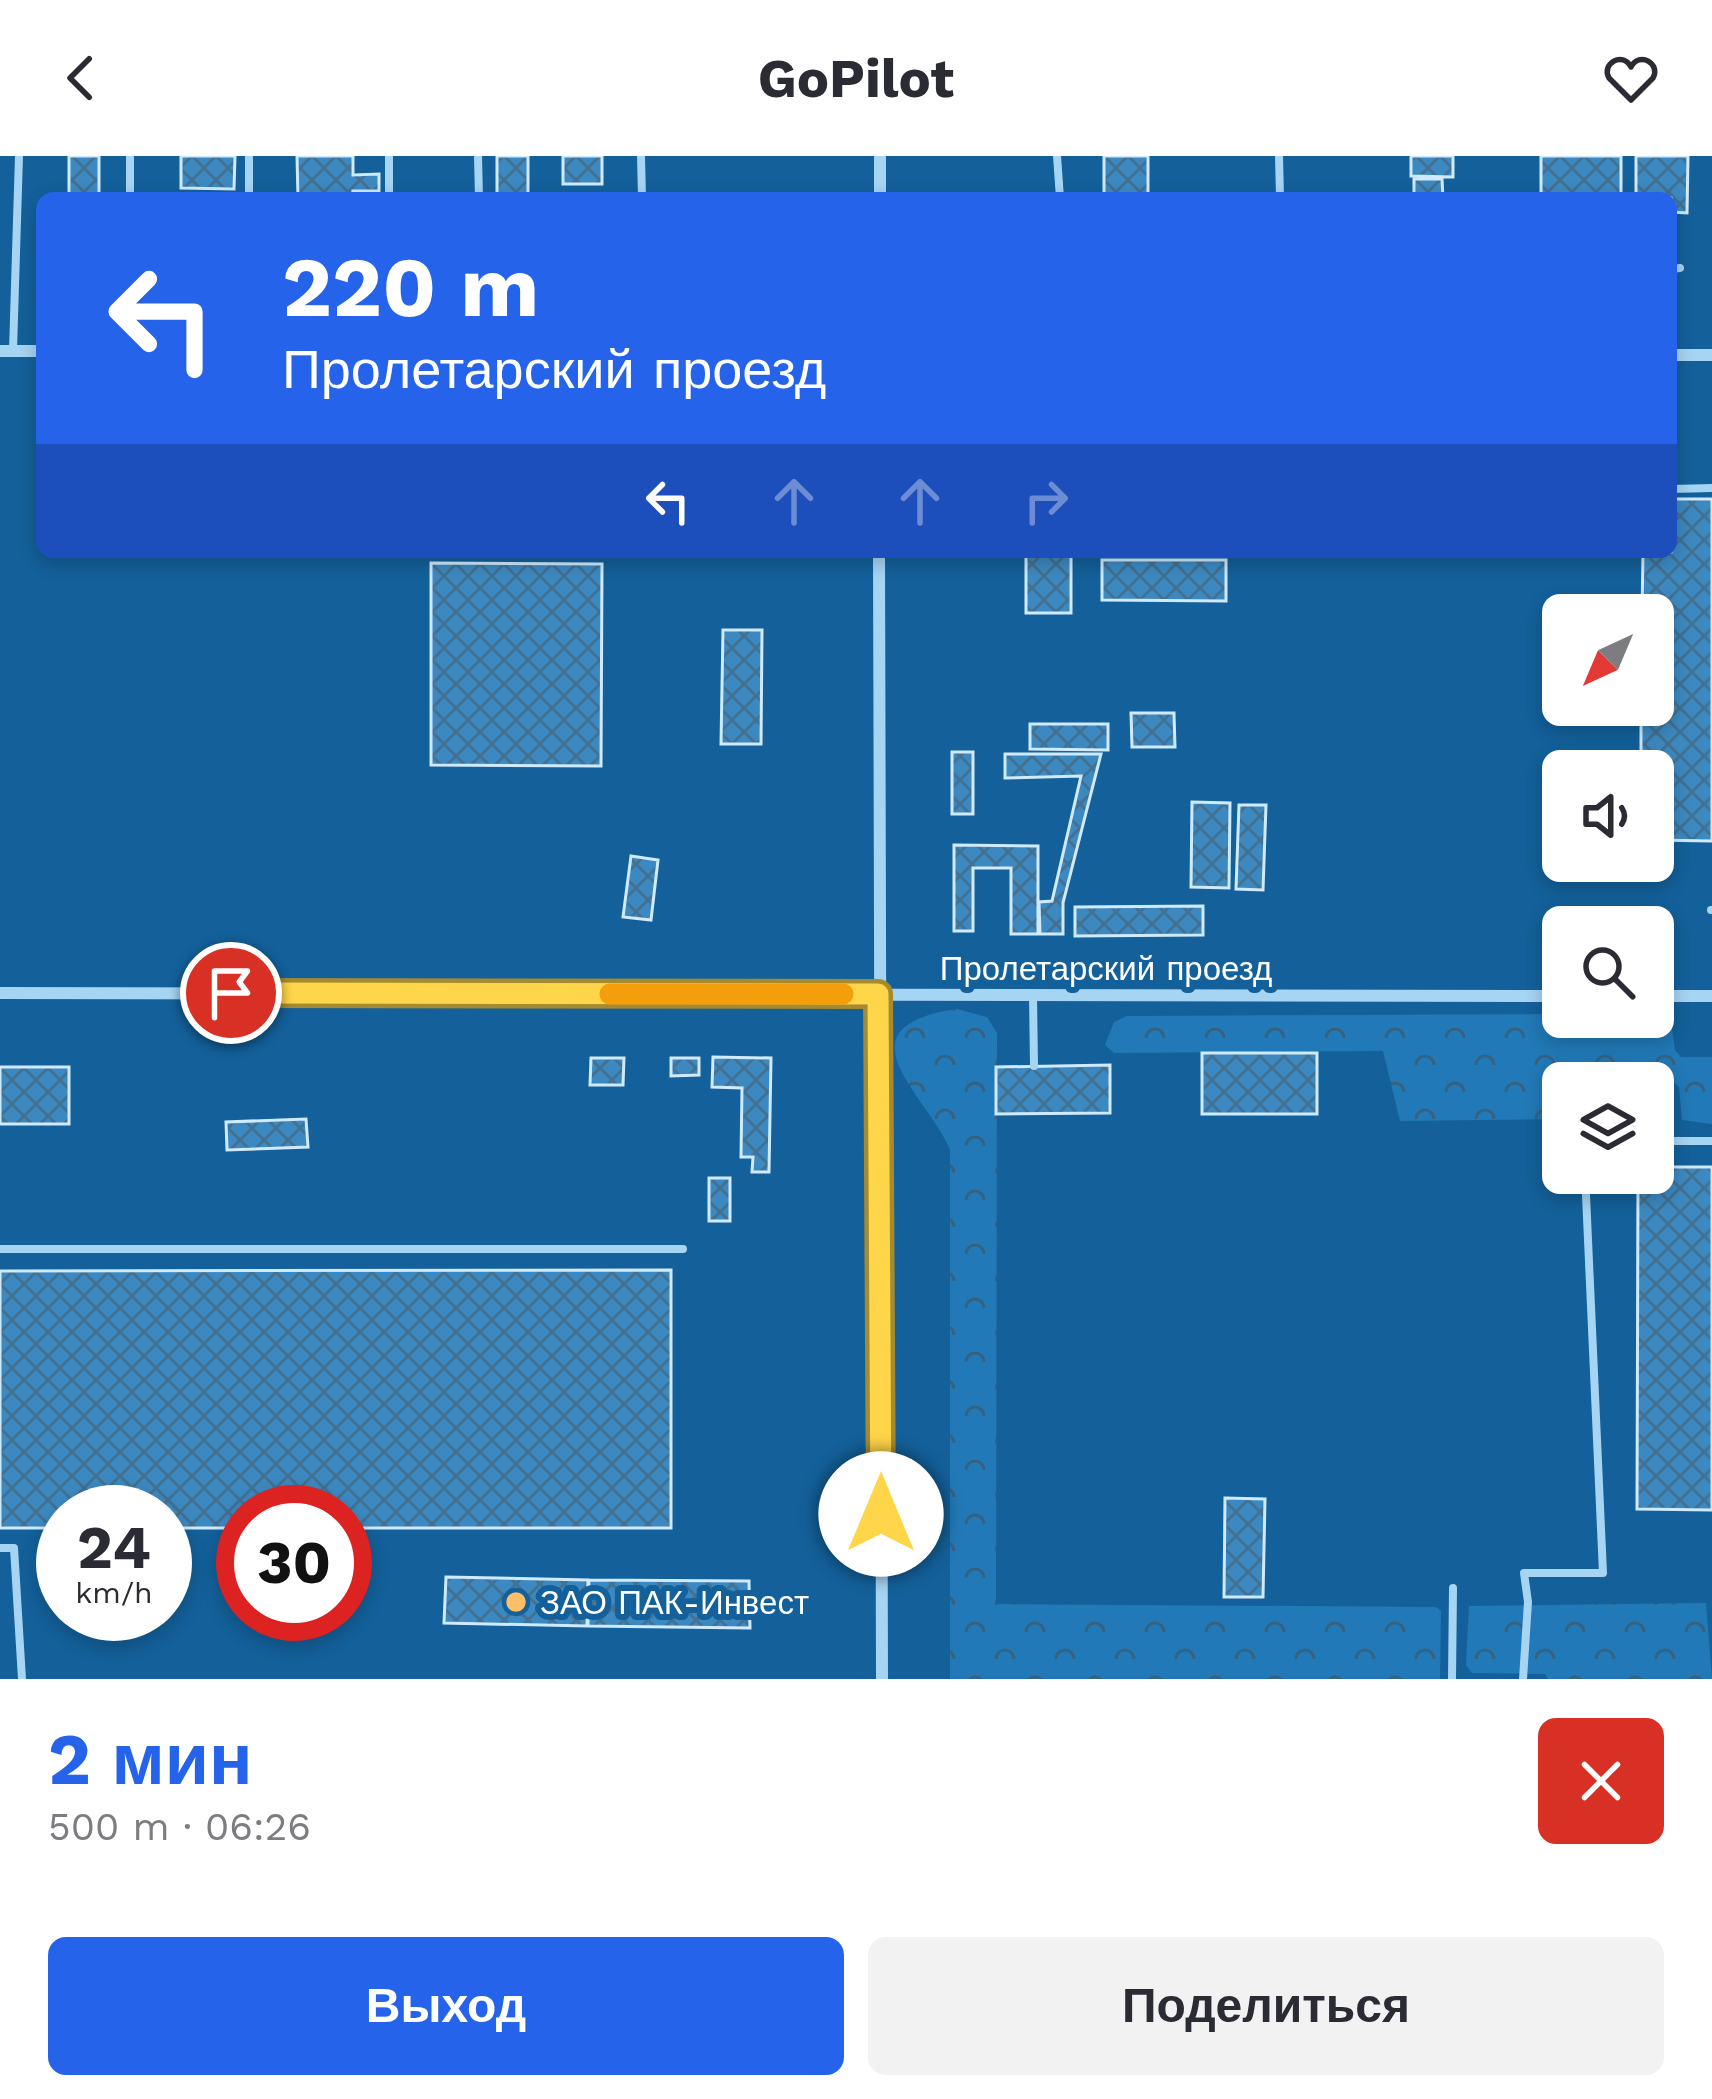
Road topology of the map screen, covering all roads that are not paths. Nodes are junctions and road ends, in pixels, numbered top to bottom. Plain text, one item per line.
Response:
1 (20, 156) edge
2 (130, 156) edge
3 (249, 156) edge
4 (389, 156) edge
5 (478, 156) edge
6 (641, 156) edge
7 (880, 156) edge
8 (1058, 156) edge
9 (1279, 156) edge
10 (130, 192) edge
11 (249, 192) edge
12 (388, 192) edge
13 (478, 192) edge
14 (642, 192) edge
15 (880, 192) edge
16 (1060, 192) edge
17 (1280, 192) edge
18 (7, 351) edge
19 (1677, 355) edge
20 (1712, 355) edge
21 (1677, 488) edge
22 (1712, 488) edge
23 (879, 558) edge
24 (0, 993) edge
25 (878, 994) junction
26 (1033, 994) junction
27 (1542, 996) edge
28 (1674, 996) edge
29 (1712, 996) edge
30 (1034, 1066) dead end
31 (1674, 1141) edge
32 (1712, 1141) edge
33 (1586, 1194) edge
34 (0, 1249) edge
35 (682, 1249) dead end
36 (0, 1548) edge
37 (1453, 1588) dead end
38 (22, 1679) edge
39 (882, 1679) edge
40 (1452, 1679) edge
41 (1523, 1679) edge

1 - 18 lane
2 - 10 lane
3 - 11 lane
4 - 12 lane
5 - 13 lane
6 - 14 lane
7 - 15 street
8 - 16 lane
9 - 17 lane
19 - 20 street
21 - 22 lane
23 - 25 street
24 - 25 street, Пролетарский проезд
25 - 26 street, Пролетарский проезд
25 - 39 street
26 - 27 street, Пролетарский проезд
26 - 30 lane
28 - 29 street
31 - 32 lane
33 - 41 lane
34 - 35 lane
36 - 38 lane
37 - 40 lane

